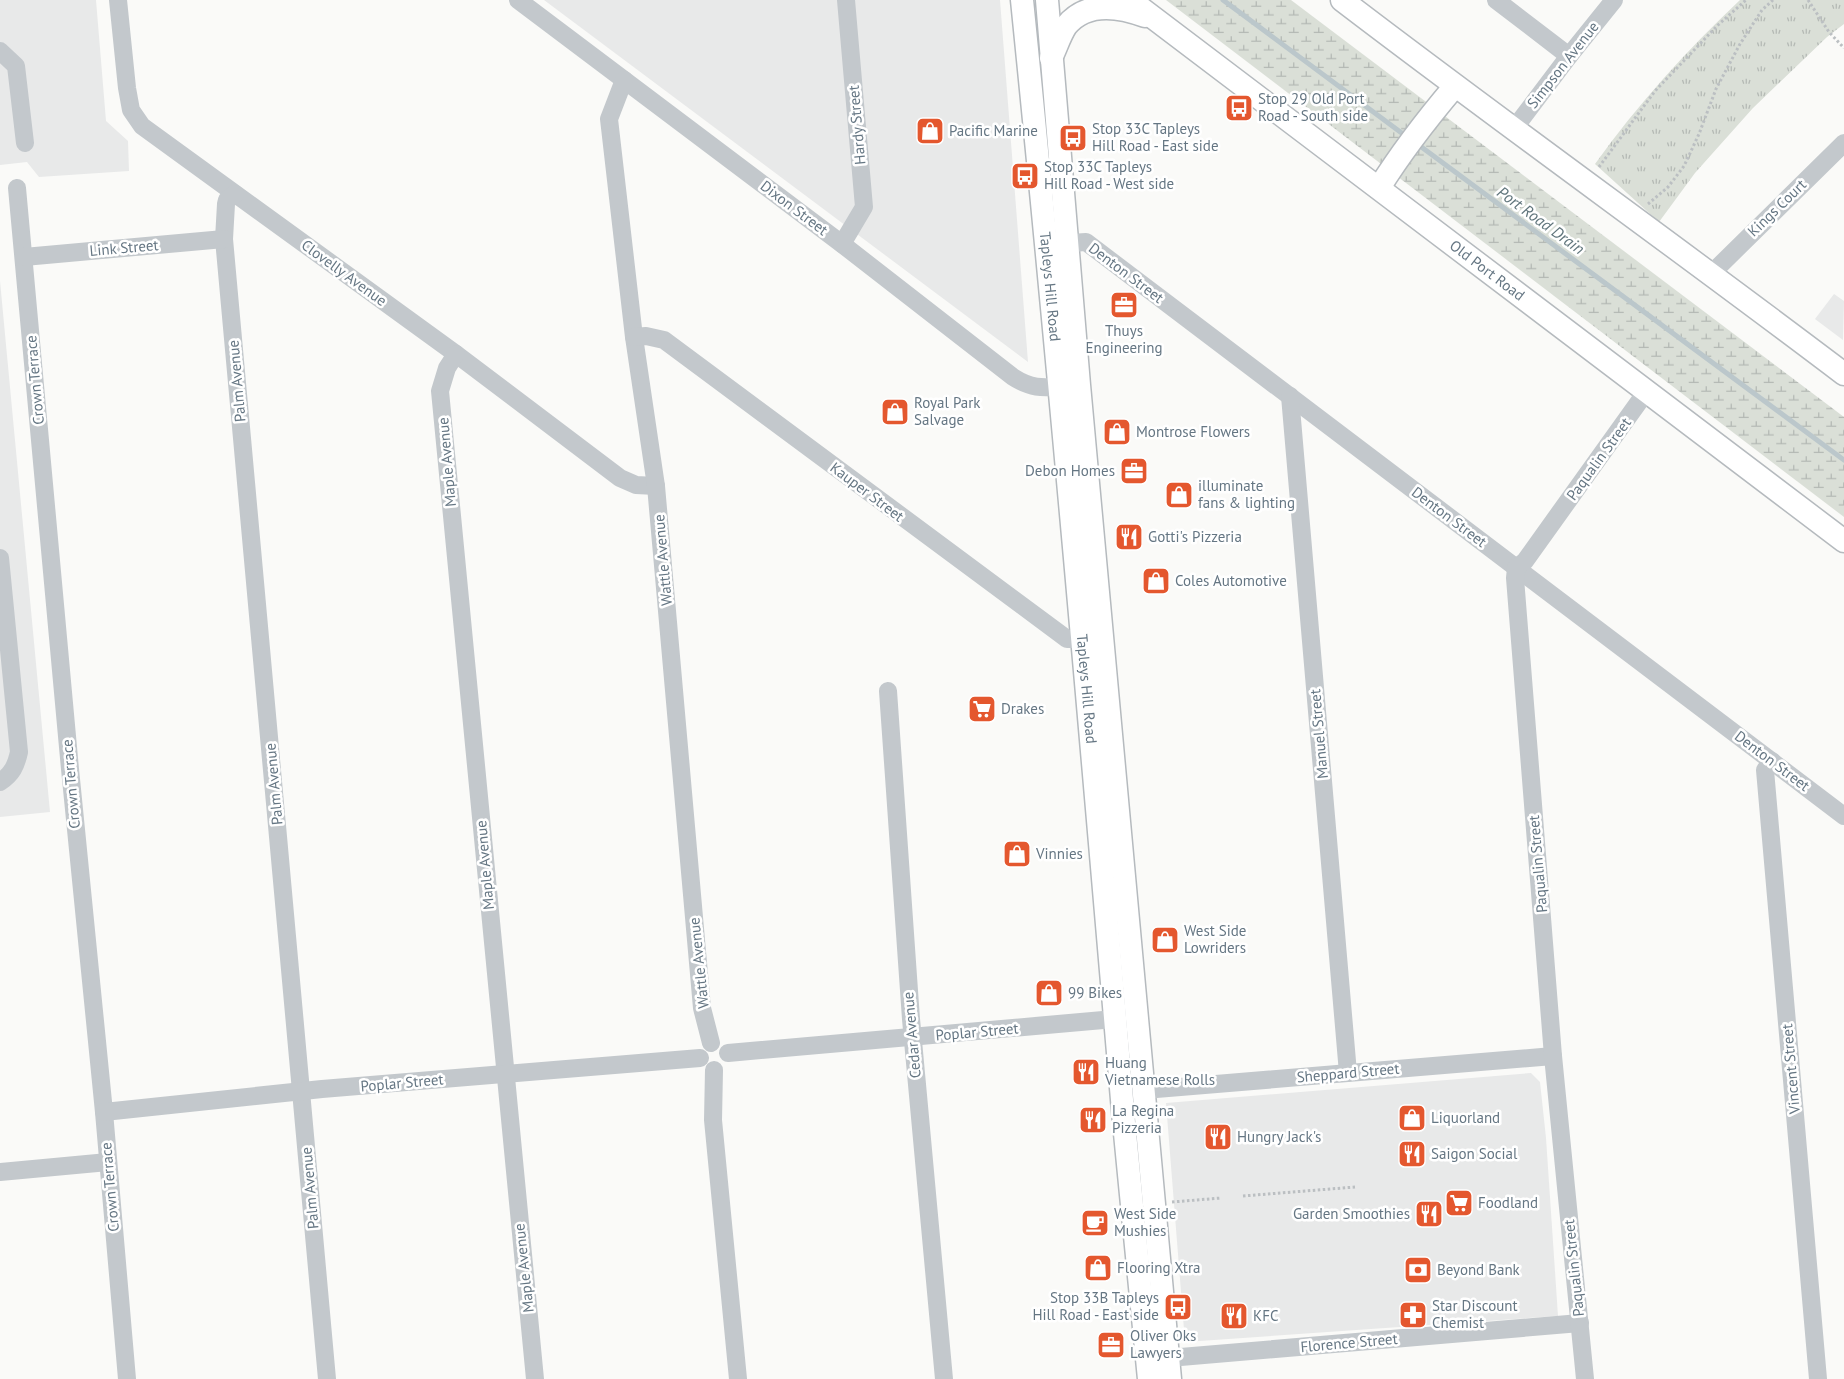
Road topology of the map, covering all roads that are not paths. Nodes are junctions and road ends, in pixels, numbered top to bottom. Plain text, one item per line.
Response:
1 (118, 0) edge
2 (518, 0) edge
3 (846, 0) edge
4 (1022, 0) edge
5 (1046, 0) edge
6 (1130, 0) edge
7 (1342, 0) edge
8 (1496, 0) edge
9 (1614, 0) edge
10 (1155, 19) junction
11 (0, 51) edge
12 (1569, 56) junction
13 (1051, 58) junction
14 (624, 80) junction
15 (1455, 86) junction
16 (1513, 130) junction
17 (25, 143) dead end
18 (1844, 143) edge
19 (17, 188) dead end
20 (1379, 188) junction
21 (235, 194) junction
22 (224, 239) junction
23 (1057, 243) junction
24 (842, 244) junction
25 (24, 257) junction
26 (1711, 274) junction
27 (634, 337) junction
28 (456, 354) junction
29 (1844, 374) edge
30 (1070, 386) junction
31 (1646, 392) junction
32 (1290, 396) junction
33 (656, 486) junction
34 (1844, 540) edge
35 (0, 558) edge
36 (1516, 568) junction
37 (1092, 639) junction
38 (888, 691) dead end
39 (1772, 761) junction
40 (0, 782) edge
41 (1844, 816) edge
42 (1127, 1018) junction
43 (912, 1037) junction
44 (711, 1043) junction
45 (728, 1053) junction
46 (1553, 1056) junction
47 (700, 1058) junction
48 (714, 1070) junction
49 (1348, 1073) junction
50 (506, 1074) junction
51 (1144, 1090) junction
52 (302, 1091) junction
53 (104, 1112) junction
54 (108, 1162) junction
55 (0, 1172) edge
56 (1580, 1323) junction
57 (1158, 1369) edge
58 (127, 1379) edge
59 (328, 1379) edge
60 (535, 1379) edge
61 (738, 1379) edge
62 (944, 1379) edge
63 (1585, 1379) edge
64 (1818, 1379) edge

1 - 21 street, Clovelly Avenue
2 - 14 street, Dixon Street
3 - 24 street, Hardy Street
4 - 23 main road, Tapleys Hill Road
5 - 13 main road, Tapleys Hill Road
6 - 10 main road, Old Port Road
7 - 15 main road
8 - 12 street
9 - 12 street, Simpson Avenue
10 - 13 main road
10 - 20 main road, Old Port Road
11 - 17 street
12 - 16 street, Simpson Avenue
13 - 23 main road, Tapleys Hill Road
14 - 24 street, Dixon Street
14 - 27 street, Wattle Avenue
15 - 16 main road
15 - 20 main road
16 - 26 main road
18 - 26 street, Kings Court
19 - 25 street, Crown Terrace
20 - 31 main road, Old Port Road
21 - 22 street, Palm Avenue
21 - 28 street, Clovelly Avenue
22 - 25 street, Link Street
22 - 52 street, Palm Avenue
23 - 30 main road, Tapleys Hill Road
23 - 32 street, Denton Street
24 - 30 street, Dixon Street
25 - 53 street, Crown Terrace
26 - 29 main road
27 - 33 street, Wattle Avenue
27 - 37 street, Kauper Street
28 - 33 street, Clovelly Avenue
28 - 50 street, Maple Avenue
30 - 37 main road, Tapleys Hill Road
31 - 34 main road, Old Port Road
31 - 36 street, Paqualin Street
32 - 36 street, Denton Street
32 - 49 street, Manuel Street
33 - 44 street, Wattle Avenue
35 - 40 street
36 - 39 street, Denton Street
36 - 46 street, Paqualin Street
37 - 42 main road, Tapleys Hill Road
38 - 43 street, Cedar Avenue
39 - 41 street, Denton Street
39 - 64 street, Vincent Street
42 - 43 street, Poplar Street
42 - 51 main road, Tapleys Hill Road
42 - 57 main road, Tapleys Hill Road
43 - 45 street, Poplar Street
43 - 62 street, Cedar Avenue
44 - 45 street
44 - 47 street
45 - 48 street
46 - 49 street, Sheppard Street
46 - 56 street, Paqualin Street
47 - 48 street
47 - 50 street, Poplar Street
48 - 61 street
49 - 51 street, Sheppard Street
50 - 52 street, Poplar Street
50 - 60 street, Maple Avenue
51 - 57 main road, Tapleys Hill Road
52 - 53 street, Poplar Street
52 - 59 street, Palm Avenue
53 - 54 street, Crown Terrace
54 - 55 street
54 - 58 street, Crown Terrace
56 - 57 street, Florence Street
56 - 63 street, Paqualin Street

